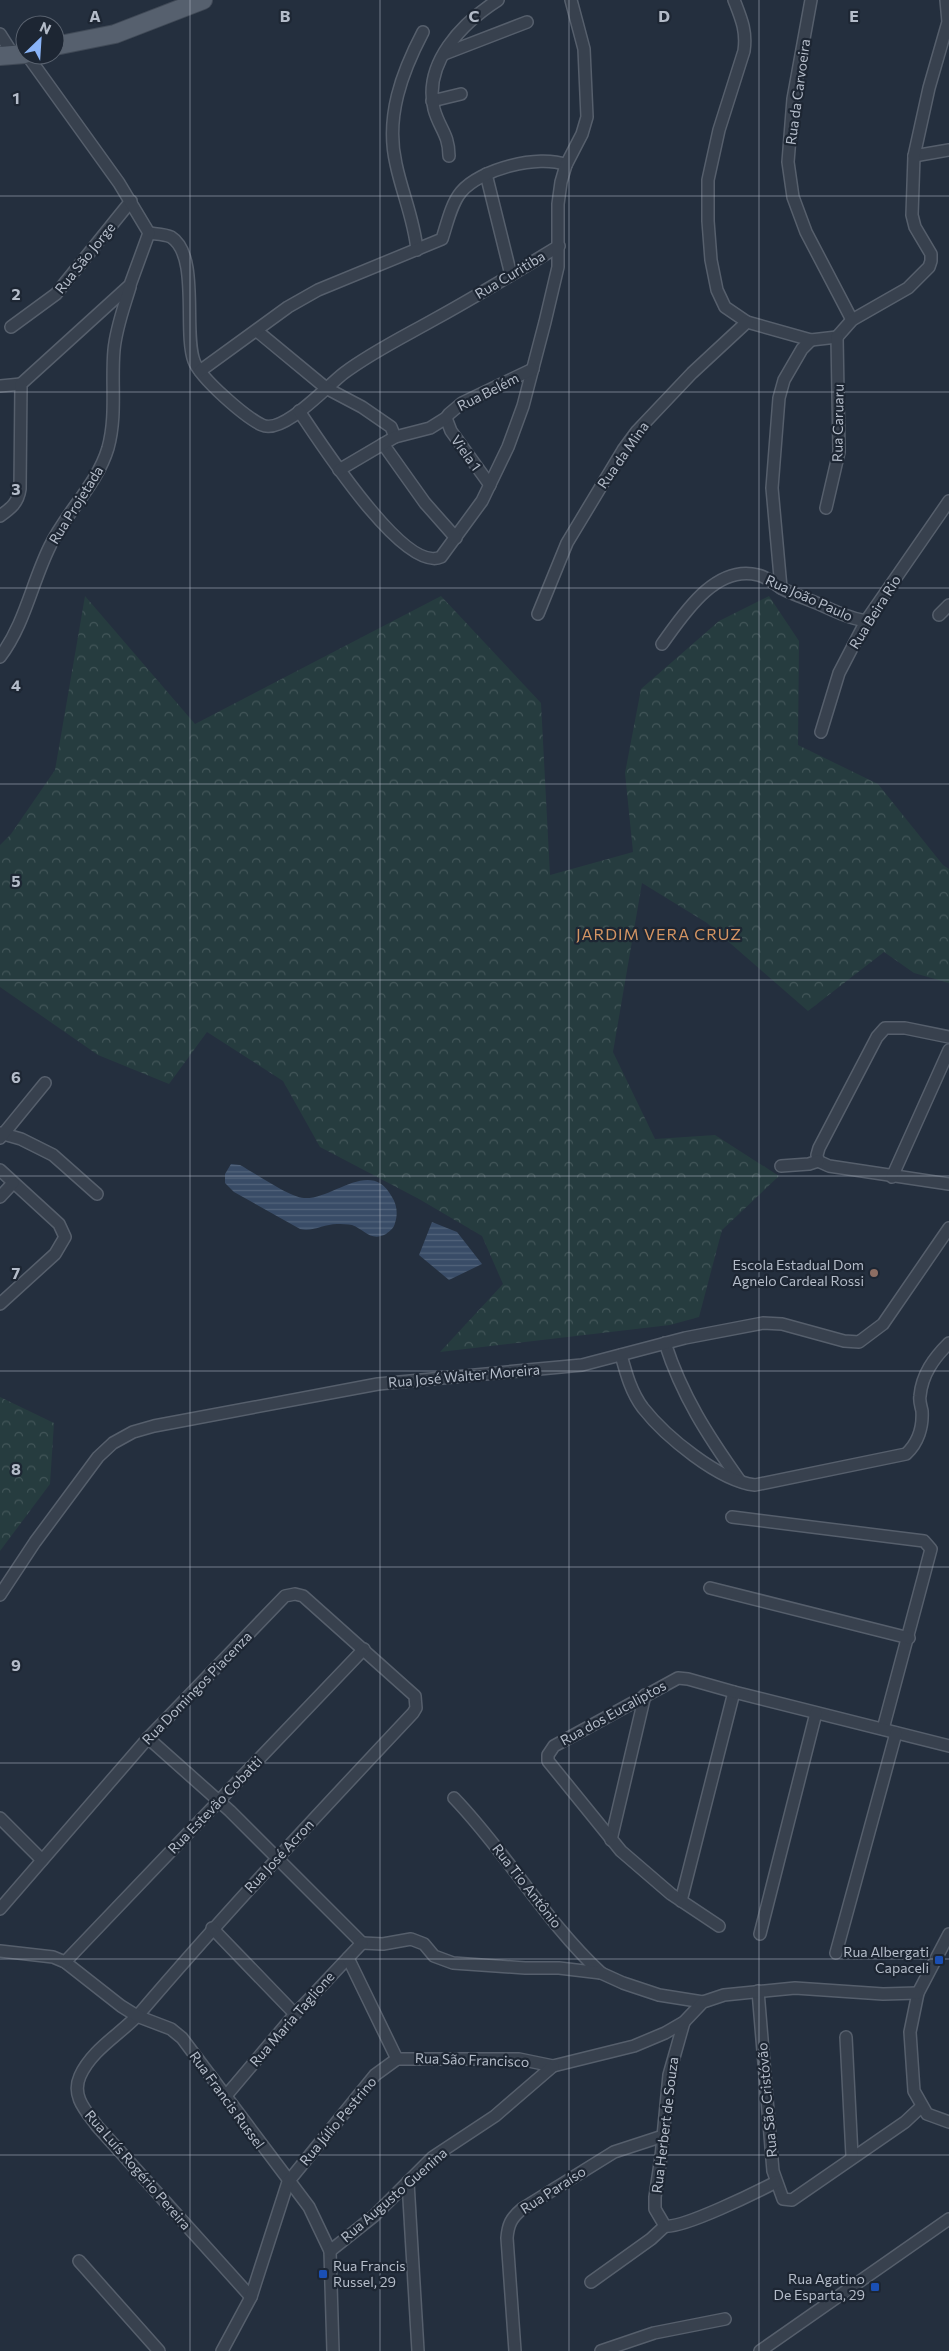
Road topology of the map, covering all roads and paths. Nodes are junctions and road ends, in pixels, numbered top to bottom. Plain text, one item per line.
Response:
1 (203, 0) edge
2 (498, 0) edge
3 (571, 0) edge
4 (734, 0) edge
5 (811, 0) edge
6 (946, 0) edge
7 (527, 22) dead end
8 (423, 32) dead end
9 (0, 34) edge
10 (65, 44) edge
11 (15, 53) edge
12 (444, 54) junction
13 (25, 65) edge
14 (461, 94) dead end
15 (432, 102) junction
16 (949, 150) edge
17 (449, 156) dead end
18 (914, 156) junction
19 (566, 165) junction
20 (486, 174) junction
21 (131, 201) junction
22 (149, 232) junction
23 (559, 246) junction
24 (417, 250) junction
25 (511, 275) junction
26 (130, 285) junction
27 (852, 320) junction
28 (747, 322) junction
29 (11, 327) dead end
30 (257, 331) junction
31 (837, 338) junction
32 (811, 340) junction
33 (533, 369) junction
34 (200, 371) junction
35 (21, 384) junction
36 (0, 386) edge
37 (326, 388) junction
38 (299, 411) junction
39 (446, 418) junction
40 (395, 437) junction
41 (384, 444) junction
42 (339, 470) junction
43 (490, 486) junction
44 (949, 502) edge
45 (826, 508) dead end
46 (0, 516) edge
47 (456, 538) junction
48 (781, 588) junction
49 (949, 605) edge
50 (538, 614) dead end
51 (938, 615) dead end
52 (866, 621) junction
53 (662, 644) dead end
54 (0, 657) edge
55 (821, 732) dead end
56 (949, 1036) edge
57 (949, 1050) edge
58 (45, 1083) dead end
59 (1, 1135) edge
60 (818, 1160) junction
61 (781, 1166) dead end
62 (0, 1170) edge
63 (892, 1177) junction
64 (13, 1183) junction
65 (949, 1184) edge
66 (97, 1194) dead end
67 (0, 1197) edge
68 (949, 1228) edge
69 (0, 1304) edge
70 (665, 1343) junction
71 (949, 1343) edge
72 (621, 1354) junction
73 (742, 1484) junction
74 (732, 1517) dead end
75 (710, 1588) dead end
76 (0, 1595) edge
77 (908, 1638) junction
78 (364, 1649) junction
79 (734, 1692) junction
80 (645, 1695) junction
81 (415, 1696) joint
82 (816, 1713) junction
83 (882, 1729) junction
84 (896, 1733) junction
85 (148, 1738) junction
86 (949, 1746) edge
87 (454, 1798) dead end
88 (218, 1800) junction
89 (0, 1818) edge
90 (611, 1840) junction
91 (276, 1858) junction
92 (42, 1860) junction
93 (681, 1901) junction
94 (0, 1909) edge
95 (719, 1926) dead end
96 (212, 1928) junction
97 (760, 1934) dead end
98 (949, 1934) edge
99 (362, 1942) junction
100 (0, 1951) edge
101 (836, 1953) dead end
102 (348, 1958) junction
103 (65, 1962) junction
104 (601, 1973) junction
105 (758, 1990) junction
106 (918, 1993) junction
107 (702, 2002) junction
108 (295, 2014) junction
109 (137, 2016) junction
110 (684, 2022) junction
111 (846, 2037) dead end
112 (397, 2058) junction
113 (553, 2066) junction
114 (224, 2097) junction
115 (922, 2107) junction
116 (949, 2122) edge
117 (663, 2136) junction
118 (852, 2156) junction
119 (288, 2182) junction
120 (408, 2182) junction
121 (776, 2182) junction
122 (949, 2219) edge
123 (665, 2226) junction
124 (330, 2251) junction
125 (80, 2261) dead end
126 (591, 2282) dead end
127 (251, 2297) junction
128 (725, 2319) dead end
129 (159, 2351) edge
130 (222, 2351) edge
131 (333, 2351) edge
132 (418, 2351) edge
133 (515, 2351) edge
134 (601, 2351) edge
135 (760, 2351) edge

1 - 10 main road
2 - 12 street
3 - 19 street
4 - 28 street
5 - 27 street, Rua da Carvoeira
6 - 18 street
7 - 12 street
8 - 24 street
9 - 11 street
12 - 15 street
13 - 21 street
14 - 15 street
15 - 17 street
16 - 18 street
18 - 27 street
19 - 20 street
19 - 23 street
20 - 24 street
20 - 25 street
21 - 22 street
21 - 29 street, Rua São Jorge
22 - 26 street, Rua Projetada
22 - 34 street
23 - 25 street, Rua Curitiba
23 - 33 street, Rua Curitiba
24 - 30 street
25 - 37 street, Rua Curitiba
26 - 35 street, Rua Projetada
26 - 54 street, Rua Projetada
27 - 31 street
28 - 32 street
28 - 50 street, Rua da Mina
30 - 34 street
30 - 37 street
31 - 32 street
31 - 45 street, Rua Caruaru
32 - 48 street
33 - 39 street, Rua Belém
33 - 43 street, Rua Curitiba
34 - 38 street, Rua Curitiba
35 - 36 street
35 - 46 street
37 - 38 street, Rua Curitiba
37 - 40 street
38 - 42 street
39 - 40 street, Rua Belém
39 - 43 street, Viela 1
40 - 41 street
41 - 42 street
41 - 47 street
42 - 47 street, Rua Curitiba
43 - 47 street, Rua Curitiba
44 - 52 street, Rua Beira Rio
48 - 52 street, Rua João Paulo
48 - 53 street, Rua João Paulo
49 - 51 street
52 - 55 street, Rua Beira Rio
56 - 60 street
57 - 63 street
58 - 59 street
59 - 66 street
60 - 61 street
60 - 63 street
62 - 64 street
63 - 65 street
64 - 67 street
64 - 69 street
68 - 70 street, Rua José Walter Moreira
70 - 72 street, Rua José Walter Moreira
70 - 73 street
71 - 73 street
72 - 73 street
72 - 76 street, Rua José Walter Moreira
74 - 77 street
75 - 77 street
77 - 83 street
78 - 81 street, Rua Domingos Piacenza
78 - 85 street, Rua Domingos Piacenza
78 - 88 street, Rua Estevão Cobatti
79 - 80 street, Rua dos Eucaliptos
79 - 82 street, Rua dos Eucaliptos
79 - 93 street
80 - 90 street
80 - 90 street, Rua dos Eucaliptos
81 - 91 street, Rua José Acron
82 - 83 street, Rua dos Eucaliptos
82 - 97 street
83 - 84 street, Rua dos Eucaliptos
84 - 86 street, Rua dos Eucaliptos
84 - 101 street
85 - 88 street
85 - 92 street, Rua Domingos Piacenza
87 - 104 street, Rua Tio Antônio
88 - 91 street
88 - 103 street, Rua Estevão Cobatti
89 - 92 street
90 - 93 street, Rua dos Eucaliptos
91 - 96 street, Rua José Acron
91 - 99 street
92 - 94 street, Rua Domingos Piacenza
93 - 95 street, Rua dos Eucaliptos
96 - 108 street
96 - 109 street, Rua José Acron
98 - 106 street
99 - 102 street, Rua Maria Taglione
99 - 104 street
100 - 103 street, Rua Francis Russel
102 - 108 street, Rua Maria Taglione
102 - 112 street
103 - 109 street, Rua Francis Russel
104 - 107 street
105 - 106 street
105 - 107 street
105 - 121 street, Rua São Cristóvão
106 - 115 street
107 - 110 street, Rua São Francisco
108 - 114 street, Rua Maria Taglione
109 - 114 street, Rua Francis Russel
109 - 127 street, Rua Luís Rogério Pereira
110 - 113 street, Rua São Francisco
110 - 117 street, Rua Herbert de Souza
111 - 118 street
112 - 113 street, Rua São Francisco
112 - 119 street, Rua Júlio Pestrino
113 - 120 street, Rua Augusto Guenina
114 - 119 street, Rua Francis Russel
115 - 116 street
115 - 118 street
117 - 123 street, Rua Herbert de Souza
117 - 133 street, Rua Paraíso
118 - 121 street, Rua São Cristóvão
119 - 124 street, Rua Francis Russel
119 - 127 street
120 - 124 street, Rua Augusto Guenina
120 - 132 street
121 - 123 street
122 - 135 street
123 - 126 street
124 - 131 street, Rua Francis Russel
125 - 129 street
127 - 130 street
128 - 134 street

